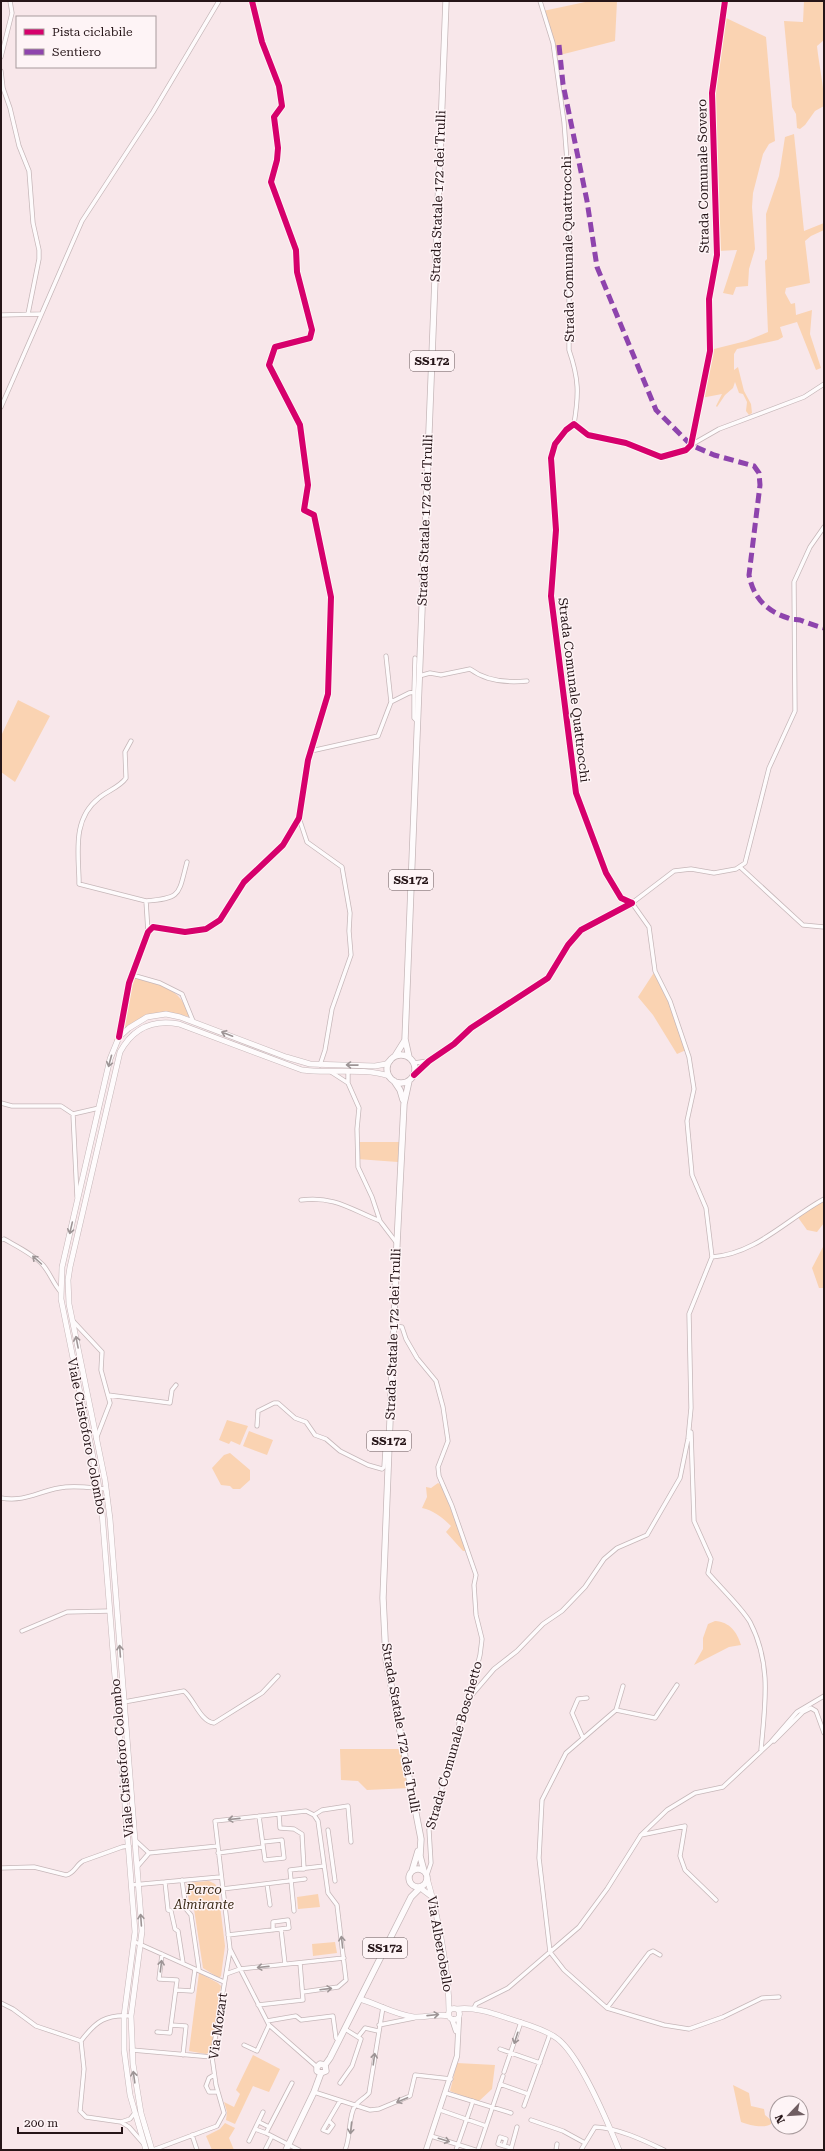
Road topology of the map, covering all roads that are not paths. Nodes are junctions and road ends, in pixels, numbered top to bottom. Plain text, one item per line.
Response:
1 (10, 1) edge
2 (219, 1) edge
3 (252, 1) edge
4 (446, 1) edge
5 (540, 1) edge
6 (725, 1) edge
7 (1, 57) edge
8 (1, 71) edge
9 (28, 314) junction
10 (40, 314) junction
11 (1, 315) edge
12 (824, 384) edge
13 (1, 407) edge
14 (574, 424) junction
15 (690, 445) junction
16 (824, 527) edge
17 (386, 656) dead end
18 (415, 658) dead end
19 (419, 676) junction
20 (527, 681) dead end
21 (414, 692) junction
22 (391, 702) junction
23 (417, 721) junction
24 (131, 741) dead end
25 (311, 751) junction
26 (299, 818) junction
27 (187, 862) dead end
28 (740, 867) junction
29 (146, 901) junction
30 (632, 903) junction
31 (824, 927) edge
32 (148, 932) junction
33 (132, 975) junction
34 (193, 1021) junction
35 (120, 1037) junction
36 (405, 1040) junction
37 (395, 1056) junction
38 (410, 1057) junction
39 (390, 1060) junction
40 (429, 1061) junction
41 (414, 1063) junction
42 (320, 1065) junction
43 (331, 1072) junction
44 (348, 1072) junction
45 (414, 1074) junction
46 (389, 1076) junction
47 (394, 1081) junction
48 (409, 1081) junction
49 (348, 1083) junction
50 (1, 1103) edge
51 (404, 1104) junction
52 (99, 1108) junction
53 (73, 1114) junction
54 (824, 1199) edge
55 (302, 1200) dead end
56 (77, 1203) junction
57 (380, 1221) junction
58 (3, 1240) edge
59 (397, 1243) junction
60 (712, 1257) junction
61 (60, 1291) junction
62 (68, 1291) junction
63 (72, 1320) junction
64 (394, 1326) junction
65 (176, 1385) dead end
66 (108, 1395) junction
67 (690, 1415) junction
68 (257, 1426) dead end
69 (96, 1439) junction
70 (389, 1449) junction
71 (99, 1489) junction
72 (106, 1489) junction
73 (1, 1498) edge
74 (110, 1612) junction
75 (22, 1631) dead end
76 (278, 1676) dead end
77 (677, 1685) dead end
78 (623, 1686) dead end
79 (824, 1696) edge
80 (469, 1698) junction
81 (587, 1698) dead end
82 (124, 1702) junction
83 (616, 1710) junction
84 (126, 1732) junction
85 (120, 1733) junction
86 (824, 1733) edge
87 (583, 1738) junction
88 (771, 1742) junction
89 (761, 1750) junction
90 (279, 1814) junction
91 (314, 1815) junction
92 (259, 1816) junction
93 (328, 1830) dead end
94 (641, 1835) junction
95 (421, 1839) junction
96 (135, 1840) junction
97 (262, 1842) junction
98 (351, 1842) dead end
99 (330, 1843) junction
100 (322, 1844) junction
101 (129, 1846) junction
102 (218, 1846) junction
103 (263, 1847) junction
104 (149, 1853) junction
105 (218, 1853) junction
106 (430, 1857) junction
107 (423, 1865) junction
108 (324, 1866) junction
109 (137, 1867) junction
110 (1, 1868) edge
111 (304, 1868) junction
112 (414, 1870) junction
113 (426, 1875) junction
114 (220, 1877) junction
115 (305, 1879) dead end
116 (182, 1880) junction
117 (291, 1881) junction
118 (335, 1881) dead end
119 (165, 1882) junction
120 (410, 1883) junction
121 (138, 1884) junction
122 (267, 1884) junction
123 (132, 1885) junction
124 (420, 1888) junction
125 (222, 1889) junction
126 (411, 1898) junction
127 (716, 1900) dead end
128 (433, 1903) junction
129 (270, 1905) dead end
130 (294, 1911) dead end
131 (281, 1929) junction
132 (273, 1930) junction
133 (228, 1935) junction
134 (135, 1942) junction
135 (142, 1944) junction
136 (230, 1949) junction
137 (551, 1951) junction
138 (162, 1954) junction
139 (660, 1955) dead end
140 (344, 1958) junction
141 (183, 1963) junction
142 (300, 1963) junction
143 (285, 1964) junction
144 (240, 1969) junction
145 (197, 1970) junction
146 (226, 1974) junction
147 (224, 1982) junction
148 (176, 1990) junction
149 (303, 1992) junction
150 (450, 1993) junction
151 (779, 1997) dead end
152 (360, 1998) junction
153 (1, 2003) edge
154 (258, 2005) junction
155 (383, 2006) junction
156 (471, 2008) junction
157 (607, 2008) junction
158 (458, 2012) junction
159 (450, 2015) junction
160 (124, 2016) junction
161 (131, 2016) junction
162 (417, 2017) junction
163 (267, 2021) junction
164 (521, 2022) junction
165 (171, 2025) junction
166 (269, 2025) junction
167 (379, 2025) junction
168 (345, 2029) junction
169 (378, 2031) junction
170 (157, 2032) dead end
171 (550, 2034) junction
172 (457, 2036) junction
173 (358, 2037) junction
174 (82, 2041) junction
175 (339, 2041) junction
176 (244, 2046) dead end
177 (500, 2049) dead end
178 (132, 2050) junction
179 (511, 2053) junction
180 (183, 2055) junction
181 (212, 2057) junction
182 (540, 2063) junction
183 (325, 2065) junction
184 (317, 2067) junction
185 (321, 2074) junction
186 (214, 2075) junction
187 (451, 2079) junction
188 (292, 2083) dead end
189 (340, 2083) dead end
190 (500, 2084) junction
191 (218, 2092) junction
192 (314, 2092) junction
193 (137, 2093) junction
194 (446, 2093) junction
195 (528, 2094) junction
196 (130, 2095) junction
197 (340, 2100) junction
198 (473, 2101) junction
199 (355, 2105) junction
200 (524, 2106) dead end
201 (492, 2108) junction
202 (440, 2110) junction
203 (263, 2112) dead end
204 (511, 2113) dead end
205 (134, 2114) junction
206 (467, 2119) junction
207 (531, 2120) dead end
208 (329, 2121) dead end
209 (121, 2122) junction
210 (259, 2122) junction
211 (486, 2126) junction
212 (269, 2127) junction
213 (517, 2127) dead end
214 (255, 2129) junction
215 (611, 2129) junction
216 (266, 2133) junction
217 (192, 2135) junction
218 (272, 2136) junction
219 (431, 2136) junction
220 (249, 2141) dead end
221 (585, 2143) junction
222 (144, 2144) junction
223 (458, 2144) junction
224 (557, 2144) dead end
225 (504, 2146) dead end
226 (287, 2147) edge
227 (511, 2149) edge
228 (146, 2150) edge
229 (153, 2150) edge
230 (197, 2150) edge
231 (265, 2150) edge
232 (299, 2150) edge
233 (345, 2150) edge
234 (426, 2150) edge
235 (456, 2150) edge
236 (477, 2150) edge
237 (556, 2150) edge
238 (581, 2150) edge
239 (619, 2150) edge
240 (664, 2150) edge

1 - 7 street
2 - 10 street
3 - 25 street
4 - 19 main road, Strada Statale 172 dei Trulli / SS172
5 - 14 street, Strada Comunale Quattrocchi
6 - 15 street, Strada Comunale Sovero
8 - 9 street
9 - 10 street
9 - 11 street
10 - 13 street
12 - 15 street
14 - 15 street
14 - 30 street, Strada Comunale Quattrocchi
16 - 28 street
17 - 22 street
18 - 21 street
19 - 20 street
19 - 23 main road, Strada Statale 172 dei Trulli / SS172
21 - 22 street
21 - 23 street
22 - 25 street
23 - 36 main road, Strada Statale 172 dei Trulli / SS172
24 - 29 street
25 - 26 street
26 - 32 street
26 - 42 street
27 - 29 street
28 - 30 street
28 - 31 street
29 - 32 street
30 - 40 street
30 - 60 street, Strada Comunale Quattrocchi
32 - 33 street
33 - 34 street
33 - 35 street
34 - 35 main road, Viale Cristoforo Colombo
42 -> 34 main road, Viale Cristoforo Colombo
35 -> 52 main road, Viale Cristoforo Colombo
36 - 37 main road, Strada Statale 172 dei Trulli / SS172
36 - 38 main road, Strada Statale 172 dei Trulli / SS172
37 - 38 main road
37 - 39 main road
38 - 41 main road
39 -> 42 main road, Viale Cristoforo Colombo
39 - 46 main road
40 - 41 street
40 - 45 street
41 - 45 main road
43 - 44 main road, Viale Cristoforo Colombo
43 - 49 street
43 - 62 main road, Viale Cristoforo Colombo
44 - 46 main road, Viale Cristoforo Colombo
44 - 49 street
45 - 48 main road
46 - 47 main road
47 - 48 main road
47 - 51 main road, Strada Statale 172 dei Trulli / SS172
48 - 51 main road, Strada Statale 172 dei Trulli / SS172
49 - 57 street
50 - 53 street
51 - 59 main road, Strada Statale 172 dei Trulli / SS172
52 - 53 street
52 - 56 main road, Viale Cristoforo Colombo
53 - 56 street
54 - 60 street
55 - 57 street
56 -> 61 main road, Viale Cristoforo Colombo
57 - 59 street
61 -> 58 street
59 - 64 main road, Strada Statale 172 dei Trulli / SS172
60 - 67 street
61 - 62 main road
61 - 71 main road, Viale Cristoforo Colombo
62 - 63 main road, Viale Cristoforo Colombo
63 - 66 street
69 -> 63 main road, Viale Cristoforo Colombo
64 - 70 main road, Strada Statale 172 dei Trulli / SS172
64 - 80 street, Strada Comunale Boschetto
65 - 66 street
66 - 69 street
67 - 80 street
67 - 89 street
68 - 70 street
69 - 72 main road, Viale Cristoforo Colombo
70 - 95 main road, Strada Statale 172 dei Trulli / SS172
71 - 72 street
71 - 73 street
71 - 74 main road, Viale Cristoforo Colombo
82 -> 72 main road, Viale Cristoforo Colombo
74 - 75 street
74 - 85 main road, Viale Cristoforo Colombo
76 - 82 street
77 - 83 street
78 - 83 street
79 - 88 street
80 - 106 street, Strada Comunale Boschetto
81 - 87 street
82 - 84 main road, Viale Cristoforo Colombo
83 - 87 street
84 - 85 street
84 - 96 main road, Viale Cristoforo Colombo
85 - 101 main road, Viale Cristoforo Colombo
86 - 88 street
87 - 137 street
88 - 89 street
89 - 94 street
90 - 91 street
90 - 92 street
90 - 111 street
91 - 98 street
91 - 100 street
92 - 97 street
92 -> 102 street
93 - 99 street
94 - 127 street
94 - 137 street
95 - 107 main road, Strada Statale 172 dei Trulli / SS172
95 - 112 main road
96 - 104 street
96 - 109 main road, Viale Cristoforo Colombo
97 - 103 street
97 - 103 street
99 - 100 street
99 - 118 street
100 - 108 street
101 - 110 street
101 - 123 main road, Viale Cristoforo Colombo
102 - 104 street
102 - 105 street
103 - 105 street
104 - 109 street
105 - 114 street
106 - 107 street
106 - 113 street, Strada Comunale Boschetto
107 - 112 main road
107 - 113 main road, Strada Statale 172 dei Trulli / SS172
108 - 111 street
140 -> 108 street
109 - 121 main road, Viale Cristoforo Colombo
111 - 117 street
112 - 113 main road
112 - 120 main road
113 - 124 main road
113 - 128 main road, Via Alberobello
114 - 116 street
114 - 125 street
115 - 117 street
116 - 119 street
116 - 145 street
117 - 122 street
117 - 130 street
119 - 121 street
119 - 141 street
120 - 124 main road
120 - 126 main road
121 - 123 street
135 -> 121 main road, Viale Cristoforo Colombo
122 - 125 street
122 - 129 street
123 - 134 main road, Viale Cristoforo Colombo
124 - 126 main road
124 - 128 main road
125 - 133 street
126 - 152 main road, SS172
128 - 150 main road, Via Alberobello
131 - 132 street
131 - 132 street
131 - 143 street
132 - 133 street
133 - 136 street
134 - 135 street
134 - 160 main road, Viale Cristoforo Colombo
135 - 138 street
135 - 161 main road, Viale Cristoforo Colombo
136 - 144 street
136 - 146 street, Via Mozart
137 - 156 street
137 - 157 street
138 - 141 street
148 -> 138 street
139 - 157 street
140 - 142 street
149 -> 140 street
141 - 145 street
142 - 143 street
142 - 149 street
143 -> 144 street
144 - 146 street
144 - 154 street
145 - 147 street
145 - 148 street
146 - 147 street, Via Mozart
147 - 181 street, Via Mozart
148 - 165 street
149 - 154 street
150 - 158 main road
150 - 159 main road, Via Alberobello
151 - 157 street
152 - 155 main road
152 - 168 main road, SS172
153 - 174 street
154 - 163 street
155 - 162 main road
155 - 167 street
156 - 158 main road
156 - 164 main road
158 - 159 main road
158 - 159 main road
158 - 172 street
162 -> 159 main road
159 - 172 street
160 - 161 street
160 - 174 street
160 - 196 main road, Viale Cristoforo Colombo
161 - 178 main road, Viale Cristoforo Colombo
162 - 167 street
163 - 166 street
163 - 175 street
164 - 171 main road
164 -> 179 street
165 - 170 street
165 - 180 street
166 - 176 street
166 - 184 street
167 - 169 street
168 - 173 street
168 - 175 main road, SS172
169 - 173 street
199 -> 169 street
171 - 182 street
171 - 215 main road
172 - 187 street
173 - 189 street
174 - 209 street
175 - 183 main road, SS172
177 - 179 street
178 - 180 street
193 -> 178 main road, Viale Cristoforo Colombo
179 - 182 street
179 - 190 street
180 - 181 street
181 - 186 street, Via Mozart
182 - 195 street
183 - 184 main road
183 - 185 main road, SS172
184 - 185 main road
185 - 192 main road, SS172
186 - 191 street, Via Mozart
186 - 191 street
187 - 194 street
187 -> 199 street
188 - 212 street
190 - 195 street
190 - 201 street
191 - 217 street, Via Mozart
192 - 197 street
192 - 226 main road, SS172
193 - 196 street
193 - 229 main road, Viale Cristoforo Colombo
194 - 198 street
194 - 202 street
195 - 200 street
196 - 205 main road, Viale Cristoforo Colombo
197 - 199 street
197 - 208 street
198 - 201 street
198 - 206 street
199 -> 233 street
201 - 204 street
201 - 211 street
202 - 206 street
202 - 219 street
203 - 210 street
205 - 209 street
205 - 222 main road, Viale Cristoforo Colombo
206 - 211 street
206 - 223 street
207 - 221 street
209 - 222 street
210 - 212 street
210 - 214 street
211 - 236 street
212 - 216 street
213 - 227 street
214 - 216 street
214 - 220 street
215 - 221 street
215 - 239 main road
215 - 240 street
216 - 218 street
217 - 229 street, Via Mozart
217 - 230 street
218 - 226 street
218 - 231 street
219 -> 223 street
219 - 234 street
221 - 238 street
222 - 228 main road, Viale Cristoforo Colombo
223 - 235 street
223 - 236 street
224 - 237 street
225 - 227 street
226 - 232 street

